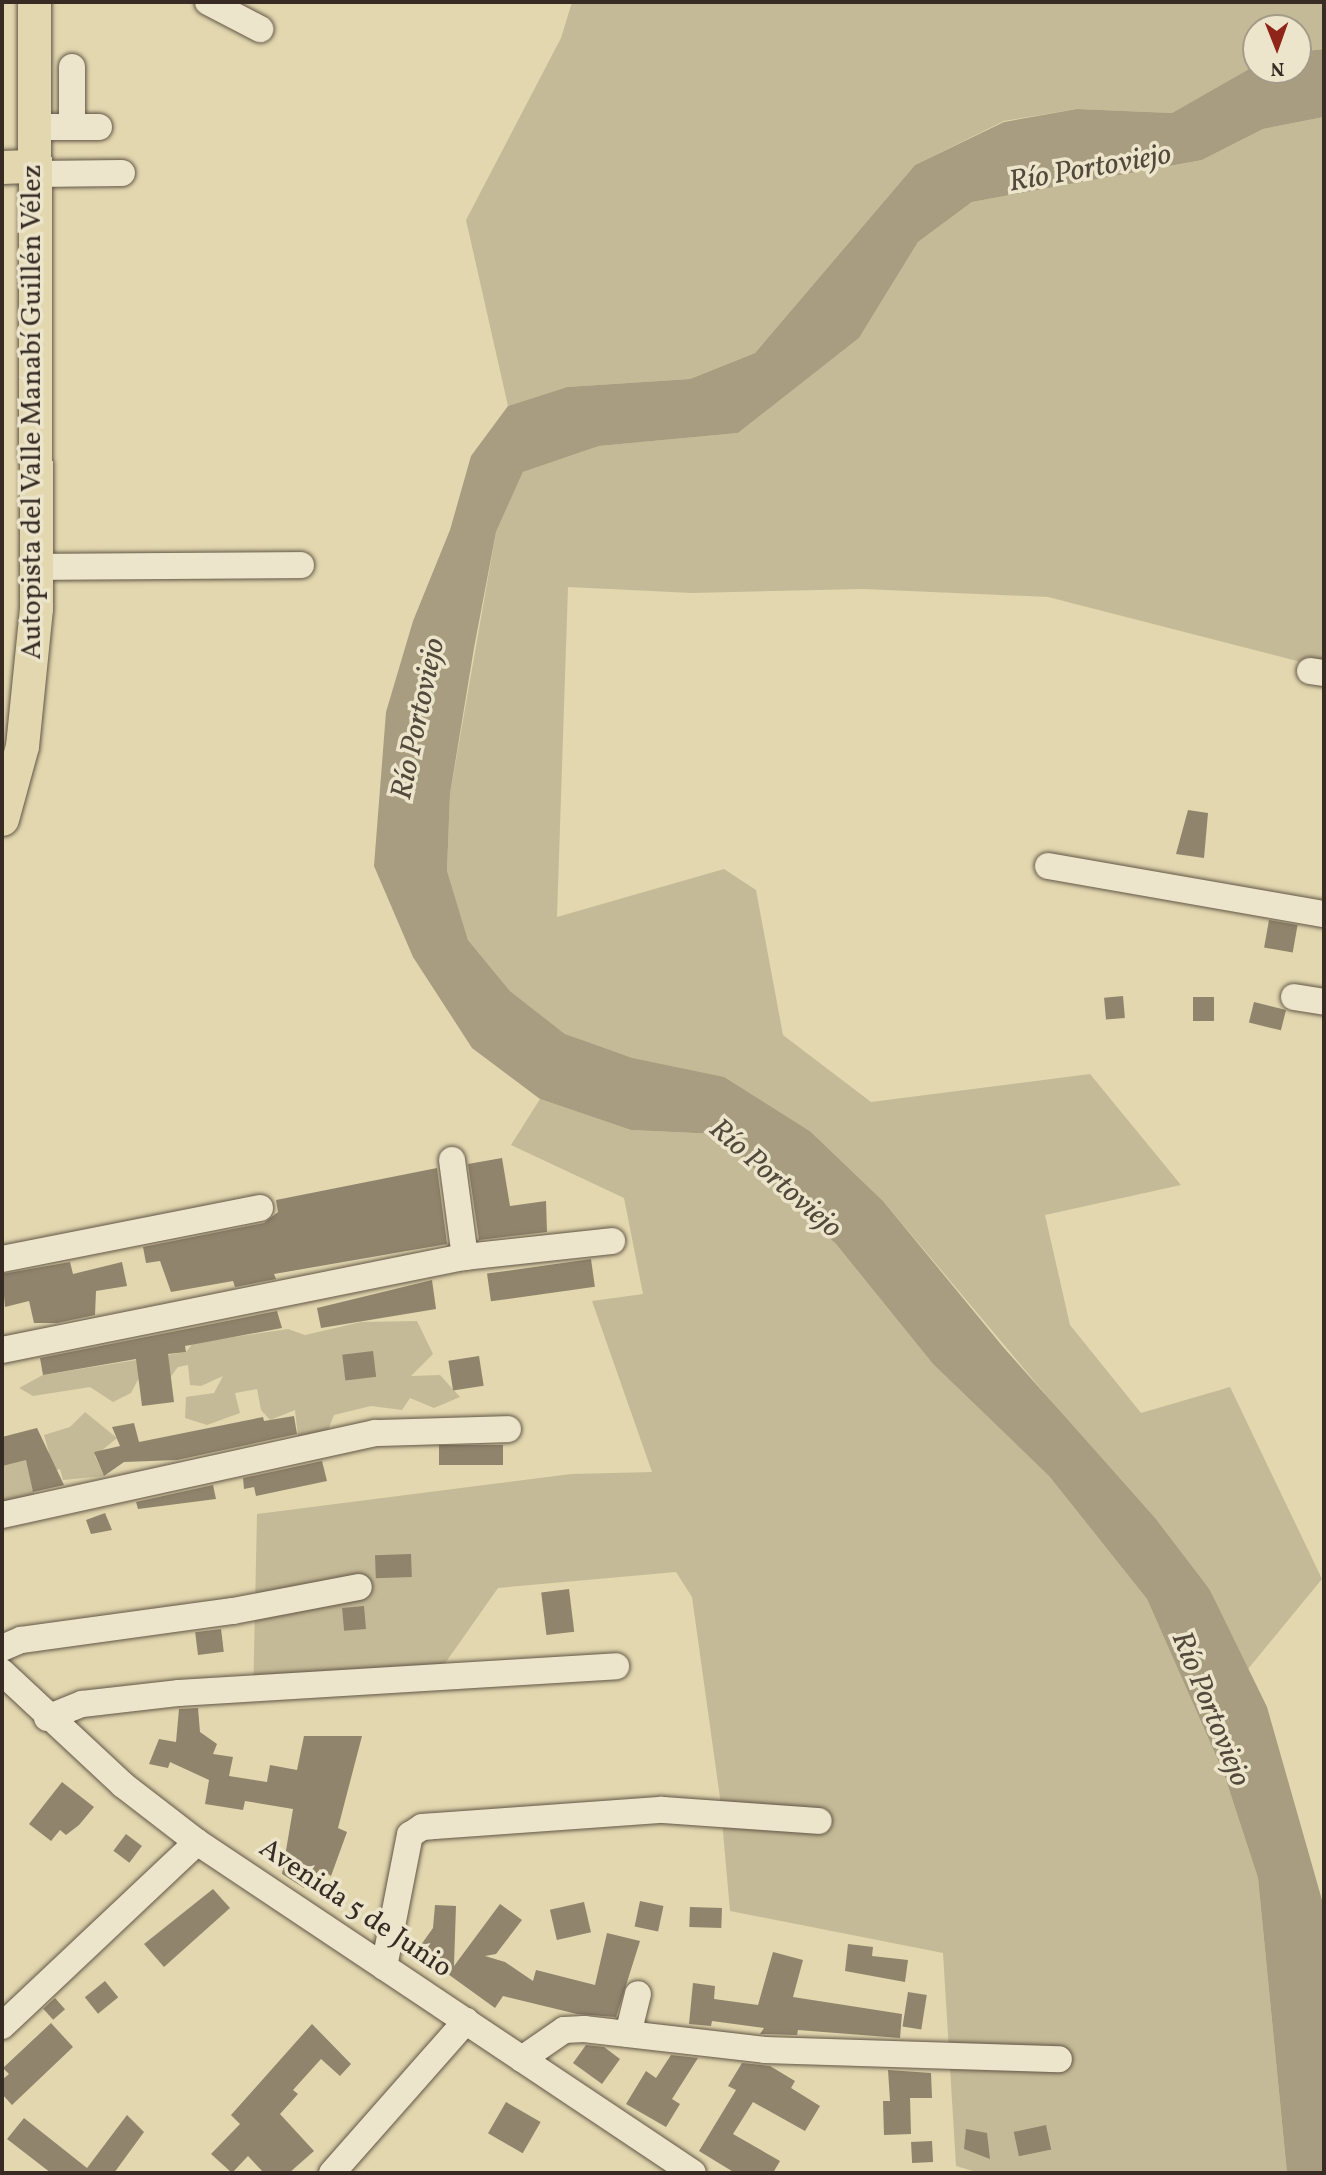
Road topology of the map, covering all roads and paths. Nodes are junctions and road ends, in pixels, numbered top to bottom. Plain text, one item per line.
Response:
1 (34, 2) edge
2 (208, 2) edge
3 (260, 29) dead end
4 (72, 67) dead end
5 (72, 126) junction
6 (34, 127) junction
7 (99, 127) dead end
8 (2, 167) edge
9 (35, 170) junction
10 (122, 173) dead end
11 (301, 565) dead end
12 (37, 567) junction
13 (2, 819) edge
14 (1048, 866) dead end
15 (1324, 914) edge
16 (1294, 996) dead end
17 (1324, 1002) edge
18 (452, 1160) dead end
19 (260, 1208) dead end
20 (612, 1241) dead end
21 (465, 1257) junction
22 (2, 1259) edge
23 (2, 1350) edge
24 (508, 1429) dead end
25 (2, 1515) edge
26 (359, 1587) dead end
27 (2, 1648) edge
28 (616, 1666) dead end
29 (2, 1672) edge
30 (47, 1718) junction
31 (819, 1821) dead end
32 (197, 1842) junction
33 (384, 1967) junction
34 (638, 1994) dead end
35 (466, 2021) junction
36 (2, 2026) edge
37 (628, 2034) junction
38 (522, 2059) junction
39 (1059, 2059) dead end
40 (332, 2173) edge
41 (693, 2173) edge

1 - 6 main road, Autopista del Valle Manabí Guillén Vélez
2 - 3 street
4 - 5 street
5 - 6 street
5 - 7 street
6 - 9 main road, Autopista del Valle Manabí Guillén Vélez
8 - 9 main road
9 - 10 street
9 - 12 main road, Autopista del Valle Manabí Guillén Vélez
11 - 12 street
12 - 13 main road, Autopista del Valle Manabí Guillén Vélez
14 - 15 street
16 - 17 street
18 - 21 street
19 - 22 street
20 - 21 street
21 - 23 street
24 - 25 street
26 - 27 street
28 - 30 street
29 - 30 street, Avenida 5 de Junio
30 - 32 street, Avenida 5 de Junio
31 - 33 street
32 - 33 street, Avenida 5 de Junio
32 - 36 street
33 - 35 street, Avenida 5 de Junio
34 - 37 street
35 - 38 street, Avenida 5 de Junio
35 - 40 street
37 - 38 street
37 - 39 street
38 - 41 street, Avenida 5 de Junio

